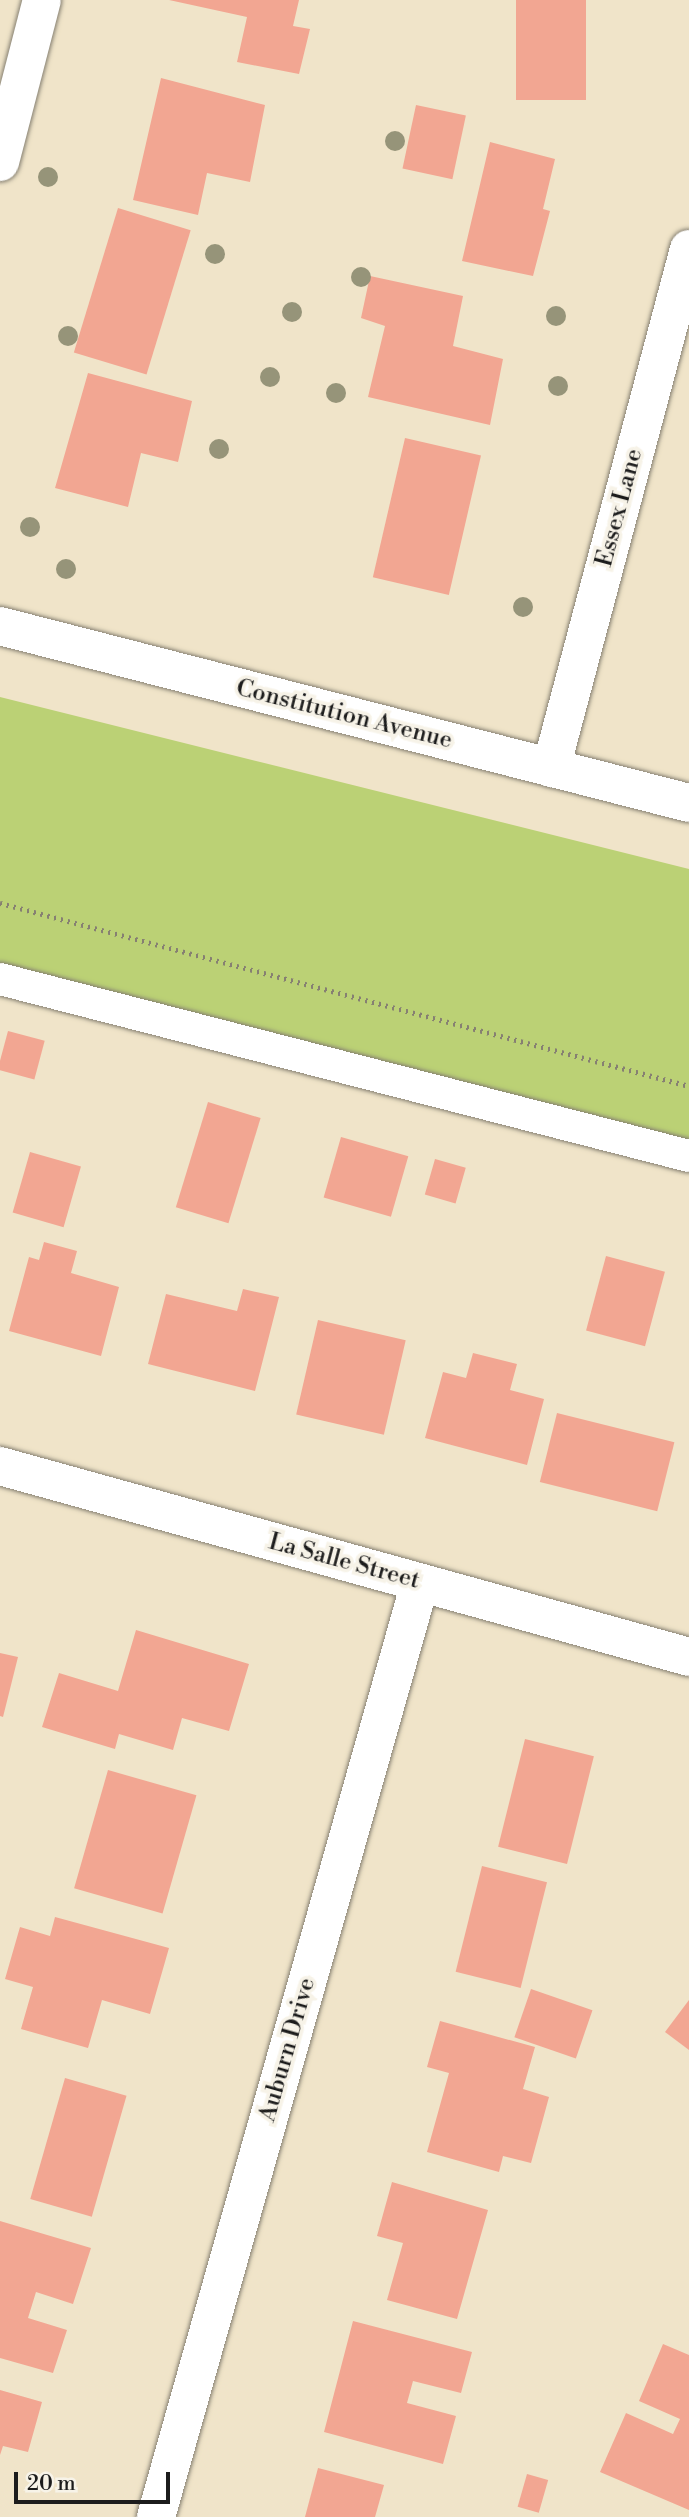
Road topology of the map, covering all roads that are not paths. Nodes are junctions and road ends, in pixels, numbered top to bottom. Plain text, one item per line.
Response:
1 (42, 0) edge
2 (0, 162) edge
3 (689, 249) edge
4 (0, 626) edge
5 (551, 768) junction
6 (689, 803) edge
7 (0, 979) edge
8 (689, 1156) edge
9 (0, 1466) edge
10 (420, 1583) junction
11 (689, 1657) edge
12 (156, 2517) edge

1 - 2 street
3 - 5 street, Essex Lane
4 - 5 street, Constitution Avenue
5 - 6 street, Constitution Avenue
7 - 8 lane
9 - 10 street, La Salle Street
10 - 11 street, La Salle Street
10 - 12 street, Auburn Drive

